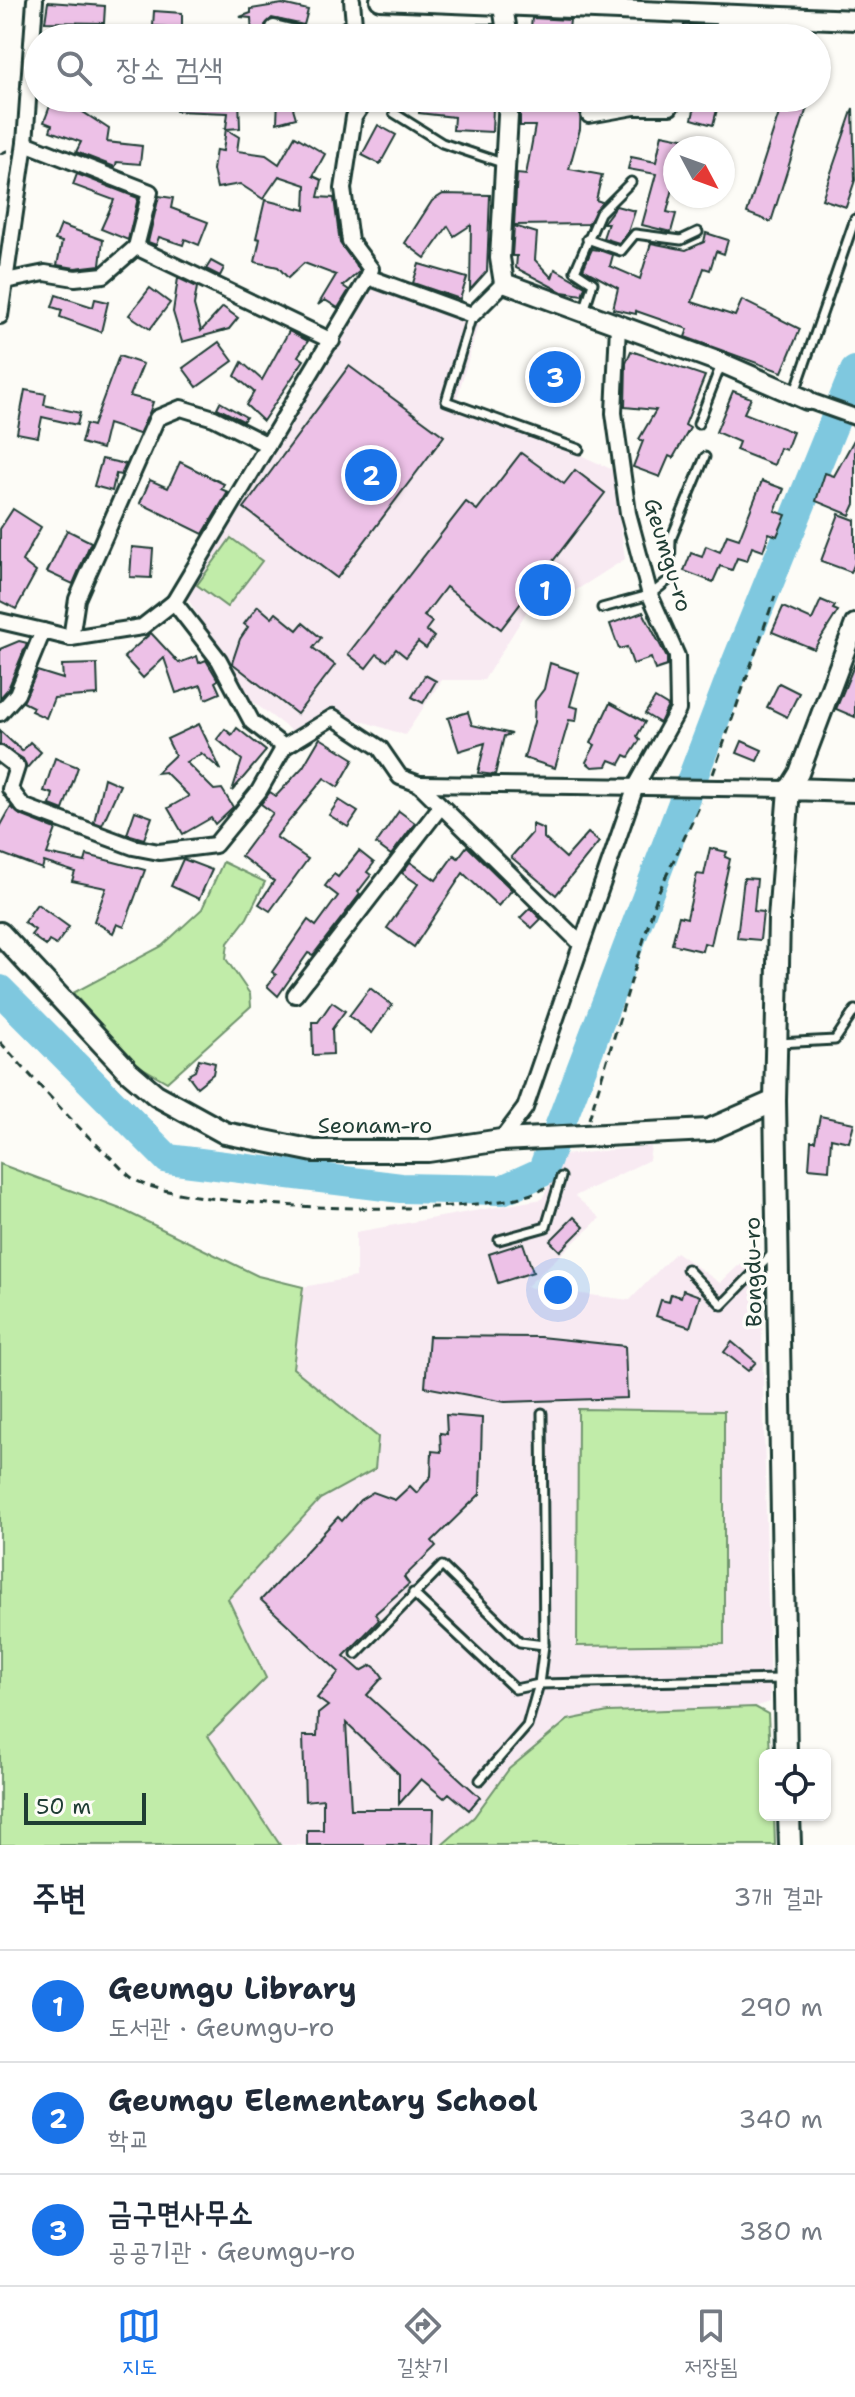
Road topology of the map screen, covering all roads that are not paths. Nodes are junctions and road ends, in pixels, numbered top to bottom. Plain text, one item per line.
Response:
1 (35, 0) edge
2 (352, 0) edge
3 (380, 0) edge
4 (502, 1) edge
5 (726, 14) junction
6 (855, 20) edge
7 (33, 24) edge
8 (356, 24) edge
9 (506, 24) edge
10 (724, 24) edge
11 (27, 112) edge
12 (357, 112) edge
13 (508, 112) edge
14 (606, 112) edge
15 (394, 113) dead end
16 (589, 115) dead end
17 (25, 143) junction
18 (505, 164) junction
19 (631, 182) dead end
20 (855, 219) edge
21 (698, 232) dead end
22 (587, 239) junction
23 (136, 247) junction
24 (368, 277) junction
25 (5, 281) junction
26 (504, 283) junction
27 (583, 314) junction
28 (472, 315) junction
29 (0, 316) edge
30 (618, 326) junction
31 (332, 341) junction
32 (722, 363) junction
33 (801, 397) junction
34 (852, 416) edge
35 (698, 424) dead end
36 (268, 445) junction
37 (579, 449) dead end
38 (705, 457) dead end
39 (650, 595) junction
40 (174, 602) junction
41 (602, 608) dead end
42 (0, 621) edge
43 (855, 624) edge
44 (43, 631) junction
45 (71, 638) junction
46 (0, 713) edge
47 (284, 747) junction
48 (0, 754) edge
49 (419, 784) junction
50 (640, 786) junction
51 (789, 789) junction
52 (855, 791) edge
53 (441, 806) junction
54 (0, 933) edge
55 (581, 944) junction
56 (295, 995) dead end
57 (855, 1010) edge
58 (776, 1043) junction
59 (775, 1101) junction
60 (509, 1140) junction
61 (561, 1177) road end
62 (499, 1240) dead end
63 (777, 1250) junction
64 (687, 1269) dead end
65 (542, 1413) dead end
66 (413, 1593) junction
67 (544, 1645) junction
68 (356, 1654) dead end
69 (782, 1679) junction
70 (539, 1684) junction
71 (786, 1749) edge
72 (480, 1780) dead end
73 (789, 1821) edge
74 (790, 1845) edge

1 - 7 street
2 - 8 street
3 - 4 street
4 - 5 street
4 - 9 street
5 - 6 street
5 - 10 street
11 - 17 street
12 - 24 street
13 - 18 street
14 - 16 street
15 - 18 lane
17 - 23 street
17 - 25 street
18 - 26 street
19 - 22 lane
20 - 33 lane
21 - 22 lane
22 - 27 lane
23 - 25 street
23 - 31 street
24 - 28 street
24 - 31 street
25 - 29 street
26 - 27 street
26 - 28 street
27 - 30 street
28 - 37 lane
30 - 32 street
30 - 39 street, Geumgu-ro
31 - 36 street
32 - 33 street
32 - 35 lane
33 - 34 street
36 - 40 street
36 - 45 street
38 - 39 lane
39 - 41 lane
39 - 50 street, Geumgu-ro
40 - 45 street
40 - 47 street
42 - 44 street
43 - 51 street
44 - 45 street
44 - 46 street
47 - 48 street
47 - 49 street
49 - 50 street
49 - 53 street
50 - 51 street
50 - 55 street, Geumgu-ro
51 - 52 main road
51 - 58 main road, Bongdu-ro
53 - 55 street
53 - 56 street
54 - 60 main road, Seonam-ro
55 - 60 street, Geumgu-ro
57 - 58 lane
58 - 59 main road, Bongdu-ro
59 - 60 main road, Seonam-ro
59 - 63 main road, Bongdu-ro
61 - 62 lane
63 - 64 lane
63 - 69 main road, Bongdu-ro
65 - 67 lane
66 - 67 lane
66 - 68 lane
66 - 70 lane
67 - 70 lane
69 - 70 lane
69 - 71 main road, Bongdu-ro
70 - 72 lane
73 - 74 main road

